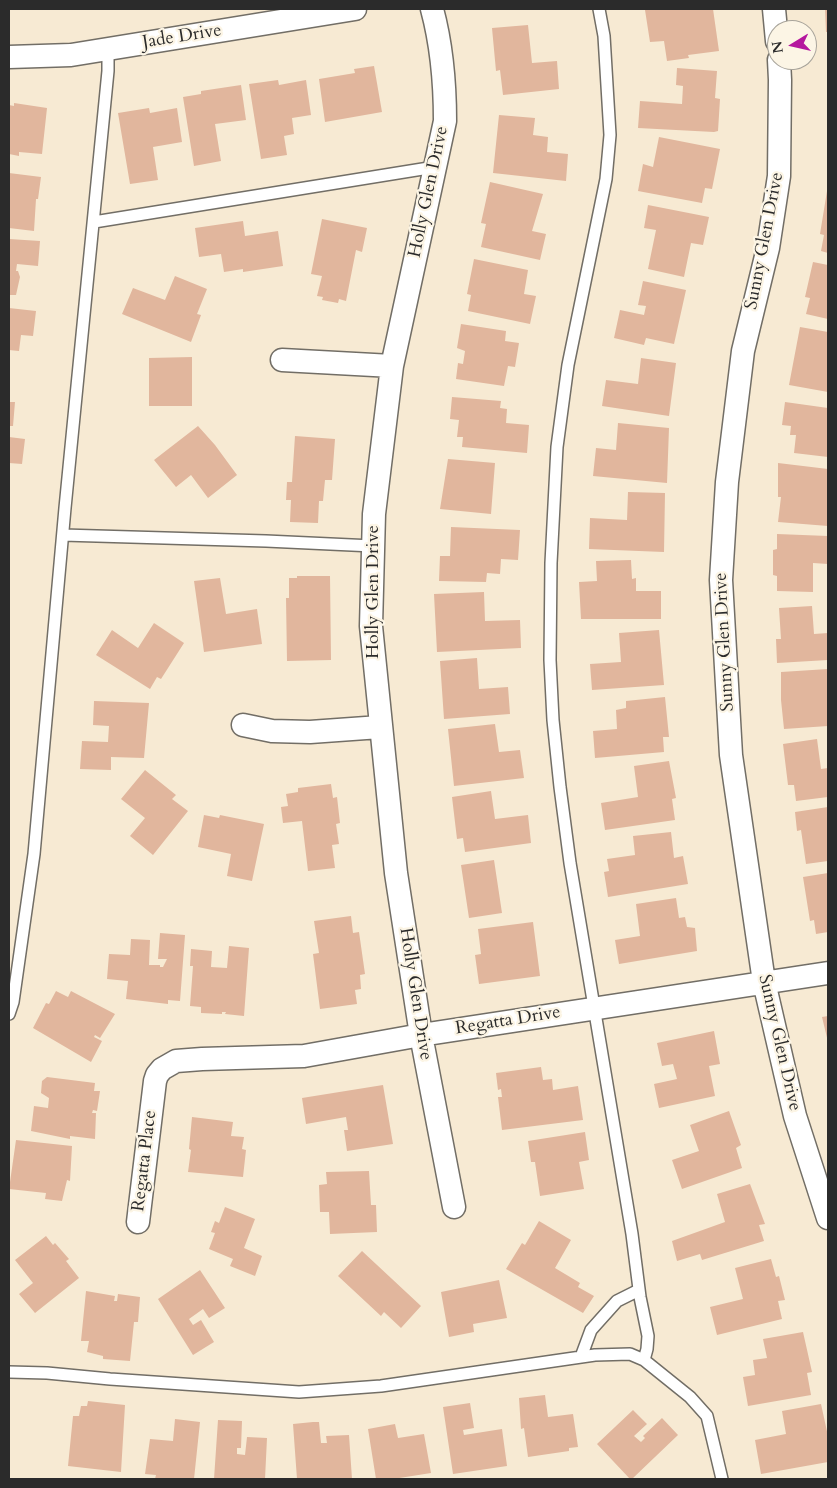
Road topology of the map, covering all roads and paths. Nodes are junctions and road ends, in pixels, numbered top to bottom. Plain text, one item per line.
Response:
1 (355, 9) edge
2 (432, 9) edge
3 (598, 9) edge
4 (108, 49) junction
5 (9, 57) edge
6 (780, 70) edge
7 (435, 167) junction
8 (94, 222) junction
9 (282, 360) dead end
10 (392, 366) junction
11 (63, 535) junction
12 (373, 546) junction
13 (243, 725) dead end
14 (380, 727) junction
15 (828, 973) edge
16 (764, 982) junction
17 (593, 1008) junction
18 (9, 1014) edge
19 (421, 1034) junction
20 (153, 1099) joint
21 (454, 1207) dead end
22 (828, 1218) edge
23 (138, 1222) dead end
24 (639, 1290) junction
25 (581, 1356) junction
26 (644, 1360) junction
27 (9, 1372) edge
28 (722, 1479) edge

1 - 4 street, Jade Drive
2 - 7 street, Holly Glen Drive
3 - 17 lane
4 - 5 street, Jade Drive
4 - 8 lane
6 - 16 street, Sunny Glen Drive
7 - 8 lane
7 - 10 street, Holly Glen Drive
8 - 11 lane
9 - 10 street
10 - 12 street, Holly Glen Drive
11 - 12 lane
11 - 18 lane
12 - 14 street, Holly Glen Drive
13 - 14 street
14 - 19 street, Holly Glen Drive
15 - 16 street, Regatta Drive
16 - 17 street, Regatta Drive
16 - 22 street, Sunny Glen Drive
17 - 19 street, Regatta Drive
17 - 24 lane
19 - 20 street, Regatta Drive
19 - 21 street, Holly Glen Drive
20 - 23 street, Regatta Place
24 - 25 lane
24 - 26 lane
25 - 26 lane
25 - 27 lane
26 - 28 lane

